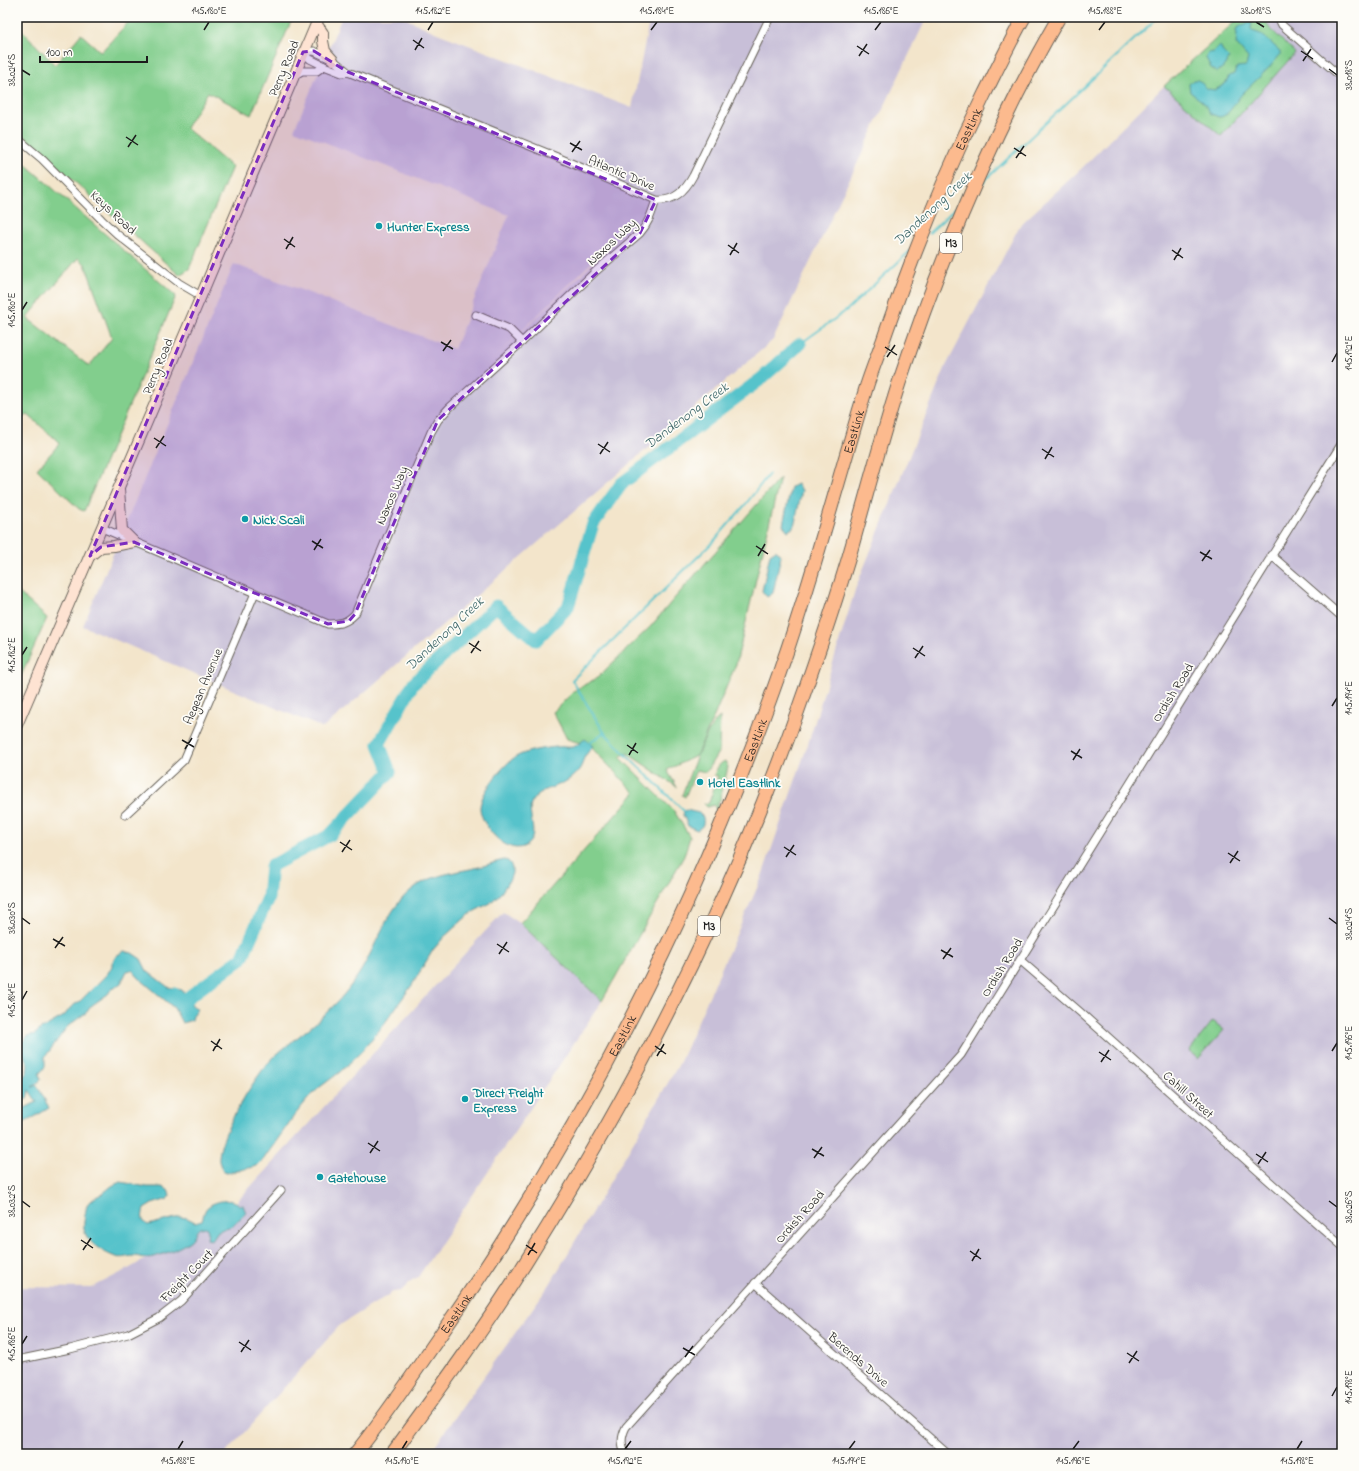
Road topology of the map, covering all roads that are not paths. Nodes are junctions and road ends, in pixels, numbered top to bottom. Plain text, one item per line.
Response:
1 (770, 17) edge
2 (1024, 17) edge
3 (1059, 17) edge
4 (1278, 17) edge
5 (318, 20) edge
6 (304, 52) junction
7 (328, 63) junction
8 (348, 72) junction
9 (292, 77) junction
10 (1342, 78) edge
11 (17, 138) edge
12 (656, 200) junction
13 (201, 296) junction
14 (476, 315) dead end
15 (522, 342) junction
16 (1342, 443) edge
17 (119, 487) junction
18 (102, 528) junction
19 (134, 542) junction
20 (1271, 555) junction
21 (90, 556) junction
22 (256, 593) junction
23 (1342, 617) edge
24 (17, 725) edge
25 (125, 815) dead end
26 (1020, 960) junction
27 (281, 1190) dead end
28 (1342, 1246) edge
29 (754, 1283) junction
30 (17, 1360) edge
31 (355, 1454) edge
32 (392, 1454) edge
33 (625, 1454) edge
34 (948, 1454) edge

1 - 12 street, Atlantic Drive
2 - 31 highway, EastLink / M3
3 - 32 highway, M3
4 - 10 street
5 - 6 main road, Perry Road
5 - 7 main road
6 - 7 street, Atlantic Drive
6 - 7 street, Atlantic Drive
6 - 9 main road, Perry Road
7 - 8 street, Atlantic Drive
7 - 8 street, Atlantic Drive
7 - 9 street
8 - 12 street, Atlantic Drive
9 - 13 main road, Perry Road
11 - 13 street, Keys Road
12 - 15 street, Naxos Way
13 - 17 main road, Perry Road
14 - 15 street
15 - 22 street, Naxos Way
16 - 20 street, Ordish Road
17 - 18 main road, Perry Road
17 - 19 main road
18 - 19 street, Naxos Way
18 - 21 main road, Perry Road
19 - 21 main road
19 - 22 street, Naxos Way
20 - 23 street
20 - 26 street, Ordish Road
21 - 24 main road, Perry Road
22 - 25 street, Aegean Avenue
26 - 28 street, Cahill Street
26 - 29 street, Ordish Road
27 - 30 street, Freight Court
29 - 33 street, Ordish Road
29 - 34 street, Berends Drive

